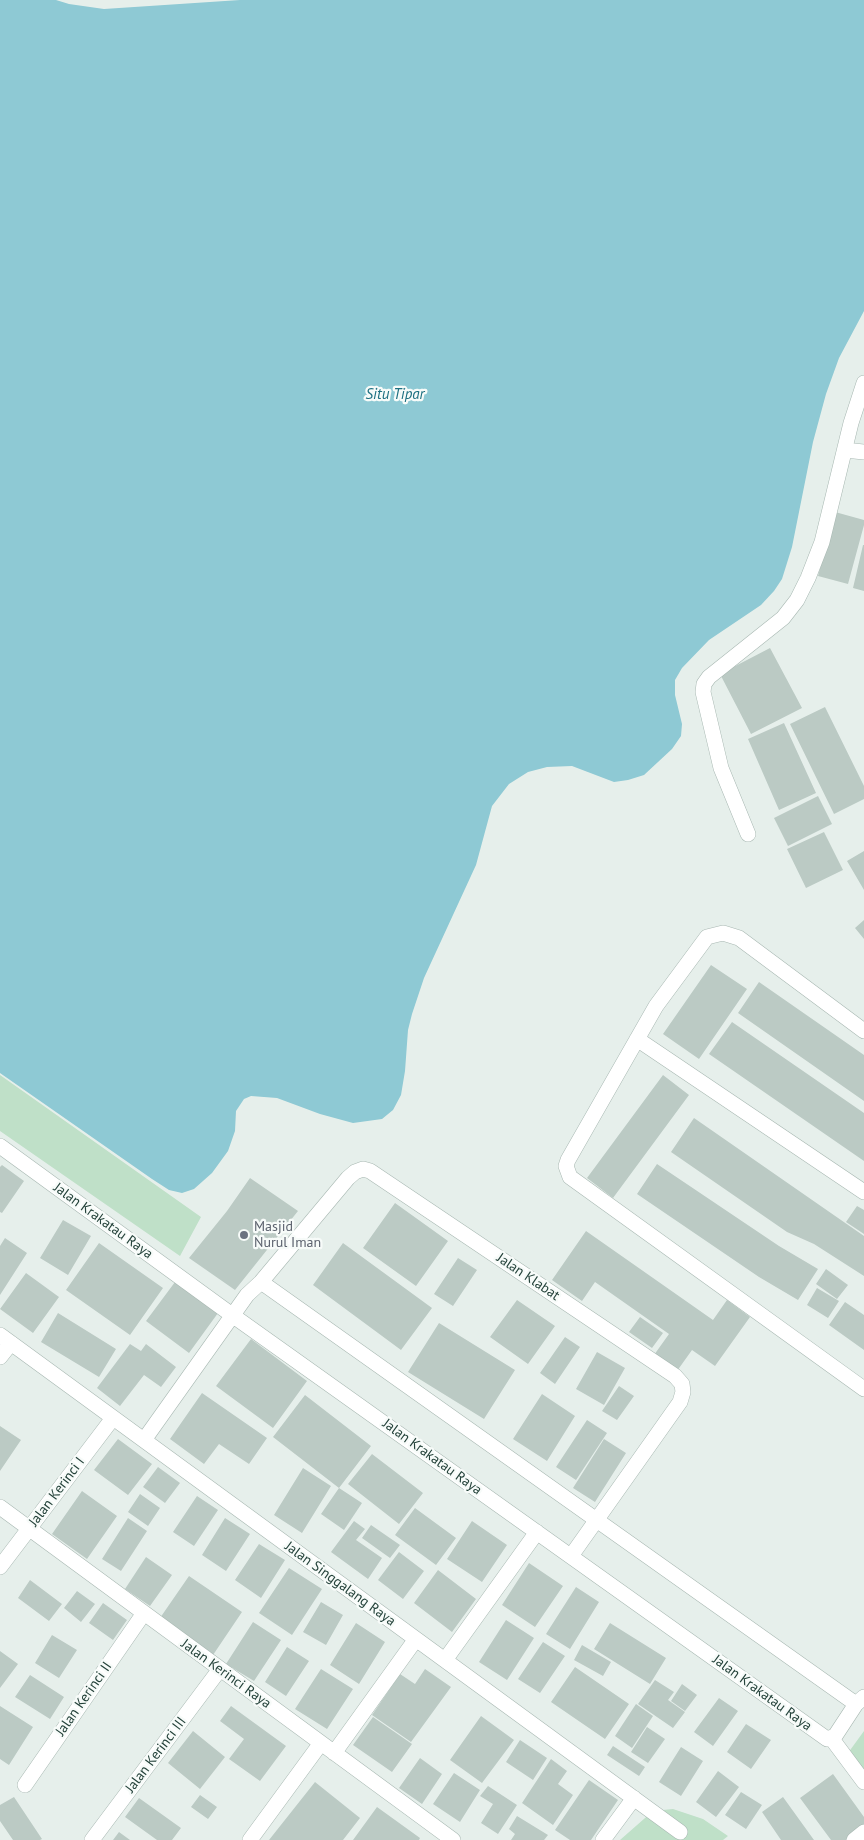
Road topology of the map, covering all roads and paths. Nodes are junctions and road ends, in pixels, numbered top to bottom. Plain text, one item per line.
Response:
1 (864, 383) edge
2 (844, 450) junction
3 (864, 452) edge
4 (748, 834) dead end
5 (864, 1031) edge
6 (637, 1039) junction
7 (0, 1146) edge
8 (864, 1192) edge
9 (261, 1282) junction
10 (232, 1315) junction
11 (5, 1339) edge
12 (0, 1357) edge
13 (864, 1389) edge
14 (113, 1418) junction
15 (144, 1440) junction
16 (0, 1507) edge
17 (598, 1521) junction
18 (29, 1528) junction
19 (537, 1532) junction
20 (571, 1556) junction
21 (0, 1567) edge
22 (144, 1613) junction
23 (416, 1639) junction
24 (445, 1660) junction
25 (220, 1669) junction
26 (860, 1701) edge
27 (832, 1739) junction
28 (322, 1743) junction
29 (334, 1753) junction
30 (864, 1782) edge
31 (25, 1785) dead end
32 (634, 1798) junction
33 (680, 1832) dead end
34 (864, 1832) edge
35 (446, 1838) edge
36 (92, 1840) edge
37 (250, 1840) edge
38 (603, 1840) edge
39 (854, 1840) edge

1 - 2 street
2 - 3 street
2 - 4 street
5 - 6 street
6 - 8 street
6 - 13 street
7 - 10 street, Jalan Krakatau Raya
9 - 10 street, Jalan Klabat
9 - 17 street
9 - 17 street, Jalan Klabat
10 - 15 street, Jalan Klabat
10 - 19 street, Jalan Krakatau Raya
11 - 12 street
11 - 14 street, Jalan Singgalang Raya
14 - 15 street, Jalan Singgalang Raya
14 - 18 street, Jalan Kerinci I
15 - 23 street, Jalan Singgalang Raya
16 - 18 street, Jalan Kerinci Raya
17 - 20 street, Jalan Klabat
17 - 26 street
18 - 21 street, Jalan Kerinci I
18 - 22 street, Jalan Kerinci Raya
19 - 20 street, Jalan Krakatau Raya
19 - 24 street
20 - 27 street, Jalan Krakatau Raya
22 - 25 street, Jalan Kerinci Raya
22 - 31 street, Jalan Kerinci II
23 - 24 street, Jalan Singgalang Raya
23 - 29 street
24 - 32 street, Jalan Singgalang Raya
25 - 28 street, Jalan Kerinci Raya
25 - 36 street, Jalan Kerinci III
26 - 27 street
27 - 30 street
28 - 29 street, Jalan Kerinci Raya
28 - 37 street
29 - 35 street, Jalan Kerinci Raya
32 - 33 street, Jalan Singgalang Raya
32 - 38 street
34 - 39 street

